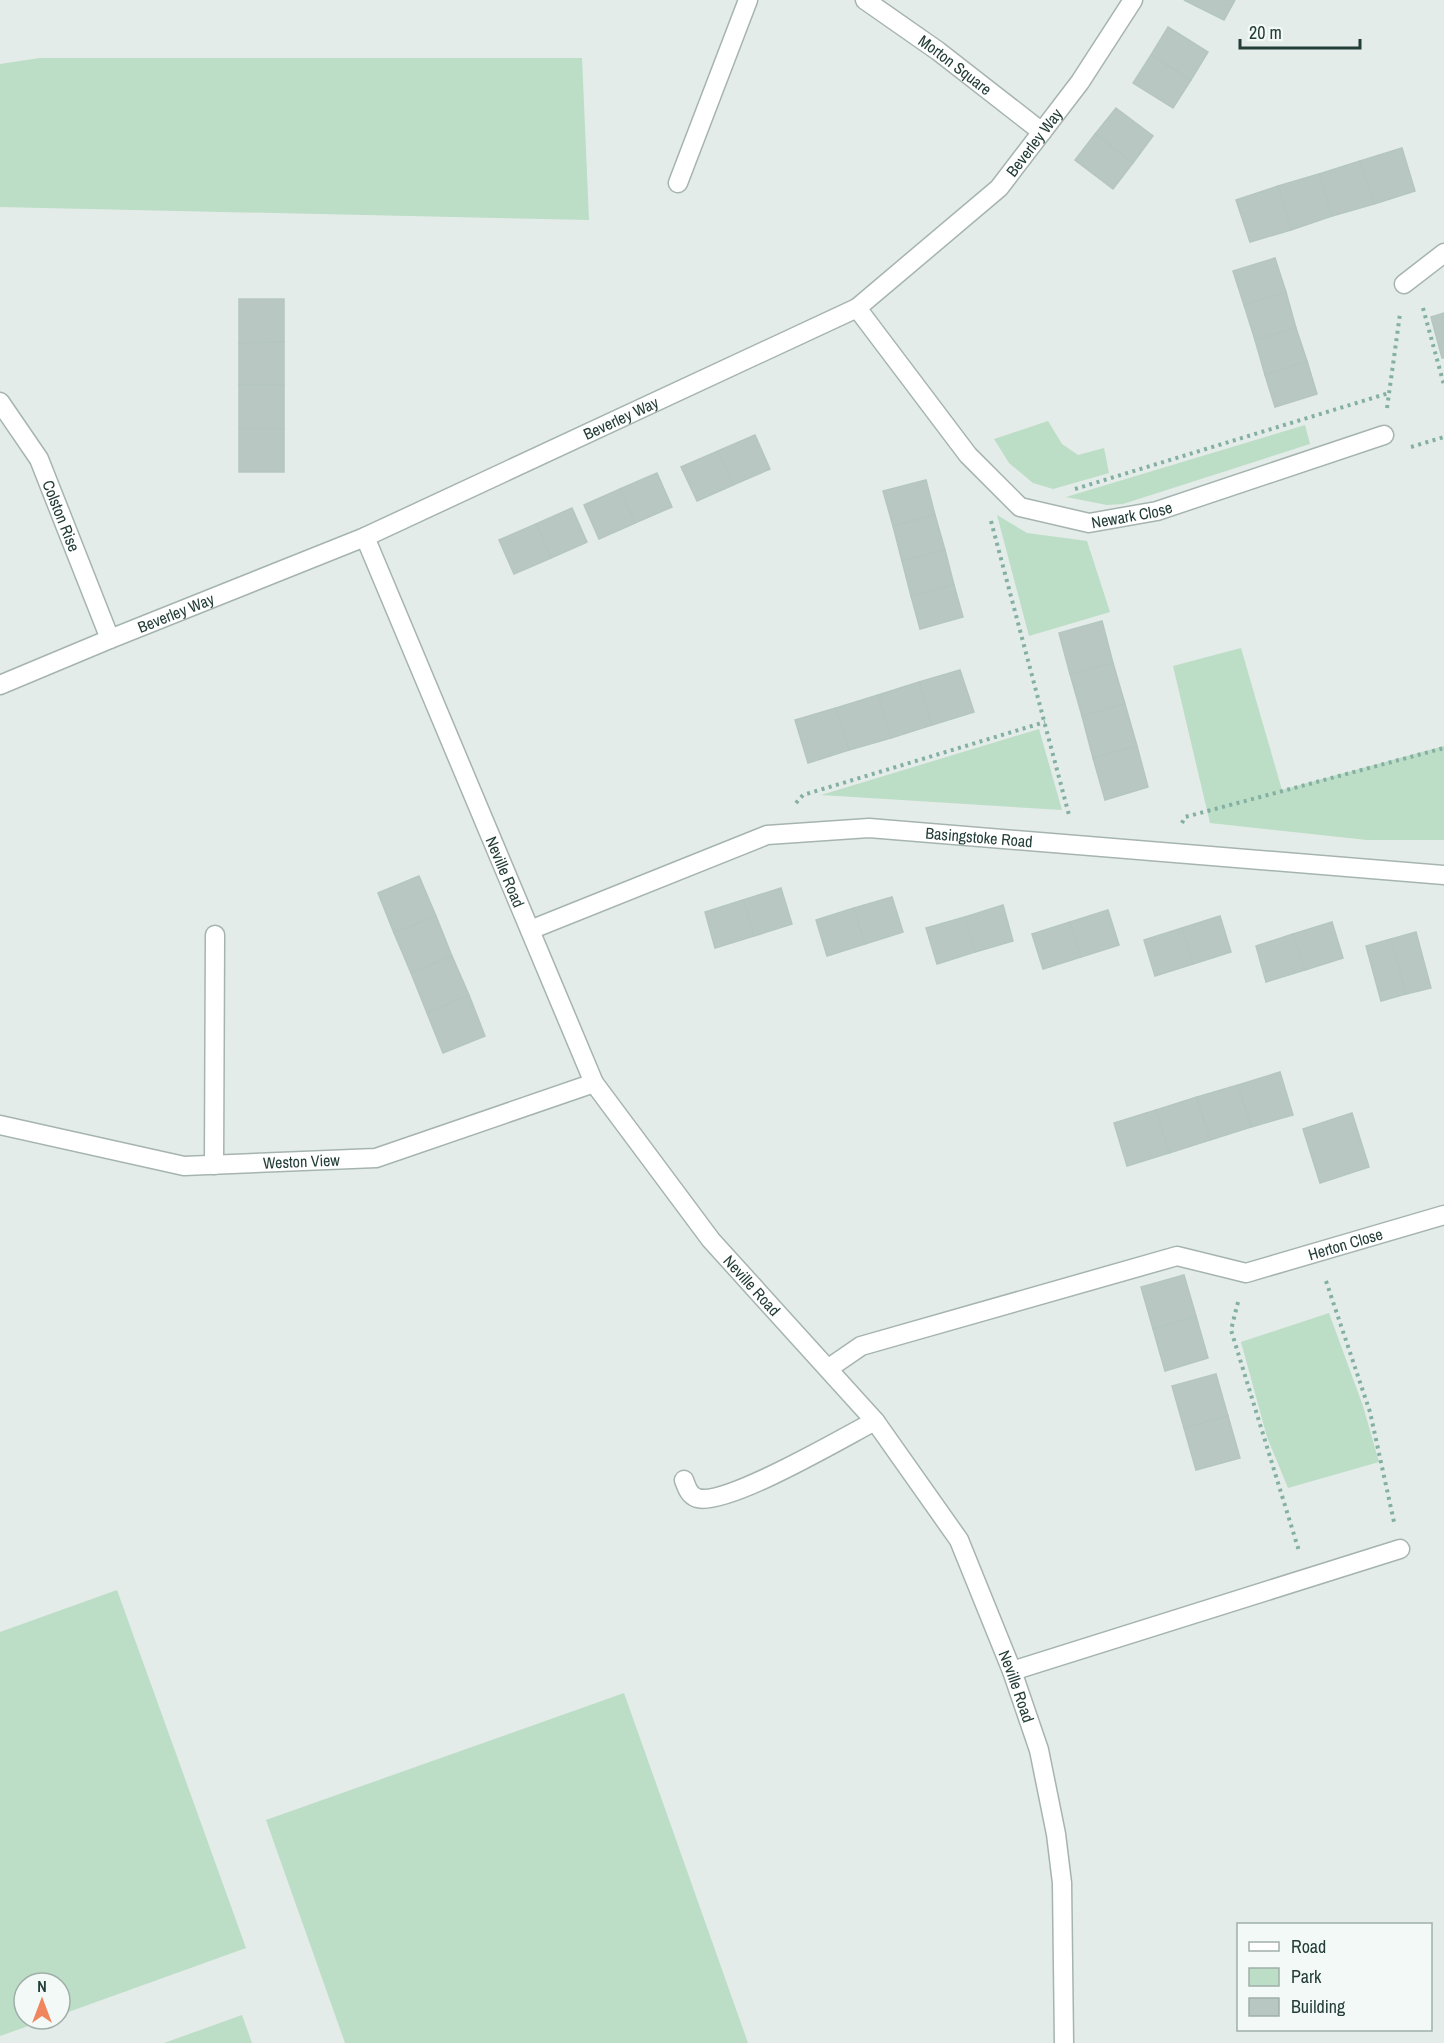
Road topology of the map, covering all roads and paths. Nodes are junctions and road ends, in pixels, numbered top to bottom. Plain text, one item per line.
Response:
1 (748, 0) edge
2 (865, 0) edge
3 (1133, 0) edge
4 (1042, 132) junction
5 (678, 183) dead end
6 (1444, 254) edge
7 (1404, 284) junction
8 (857, 308) junction
9 (1444, 385) edge
10 (1389, 393) junction
11 (0, 402) edge
12 (1384, 435) joint
13 (997, 483) junction
14 (1020, 507) junction
15 (365, 537) junction
16 (110, 639) junction
17 (0, 686) edge
18 (1045, 722) junction
19 (1444, 748) edge
20 (767, 835) junction
21 (1077, 845) junction
22 (1170, 852) junction
23 (1444, 875) edge
24 (530, 930) junction
25 (215, 935) dead end
26 (594, 1083) junction
27 (0, 1125) edge
28 (214, 1165) junction
29 (1444, 1215) edge
30 (1317, 1252) junction
31 (1246, 1273) junction
32 (829, 1368) junction
33 (875, 1421) junction
34 (684, 1480) dead end
35 (1401, 1549) joint
36 (1307, 1578) junction
37 (1012, 1671) junction
38 (1064, 2043) edge

1 - 5 street
2 - 4 street, Morton Square
3 - 4 street, Beverley Way
4 - 8 street, Beverley Way
6 - 7 street
7 - 9 path
7 - 10 path
8 - 13 street
8 - 15 street, Beverley Way
10 - 12 path
10 - 14 path
11 - 16 street, Colston Rise
12 - 14 street, Newark Close
13 - 14 street
13 - 18 path
15 - 16 street, Beverley Way
15 - 24 street, Neville Road
16 - 17 street, Beverley Way
18 - 20 path
18 - 21 path
19 - 22 path
20 - 21 street, Basingstoke Road
20 - 24 street, Basingstoke Road
21 - 22 street, Basingstoke Road
22 - 23 street, Basingstoke Road
24 - 26 street, Neville Road
25 - 28 street
26 - 28 street, Weston View
26 - 32 street, Neville Road
27 - 28 street, Weston View
29 - 30 street, Herton Close
30 - 31 street, Herton Close
30 - 35 path
31 - 32 street
31 - 36 path
32 - 33 street, Neville Road
33 - 34 street
33 - 37 street, Neville Road
35 - 36 street
36 - 37 street
37 - 38 street, Neville Road

